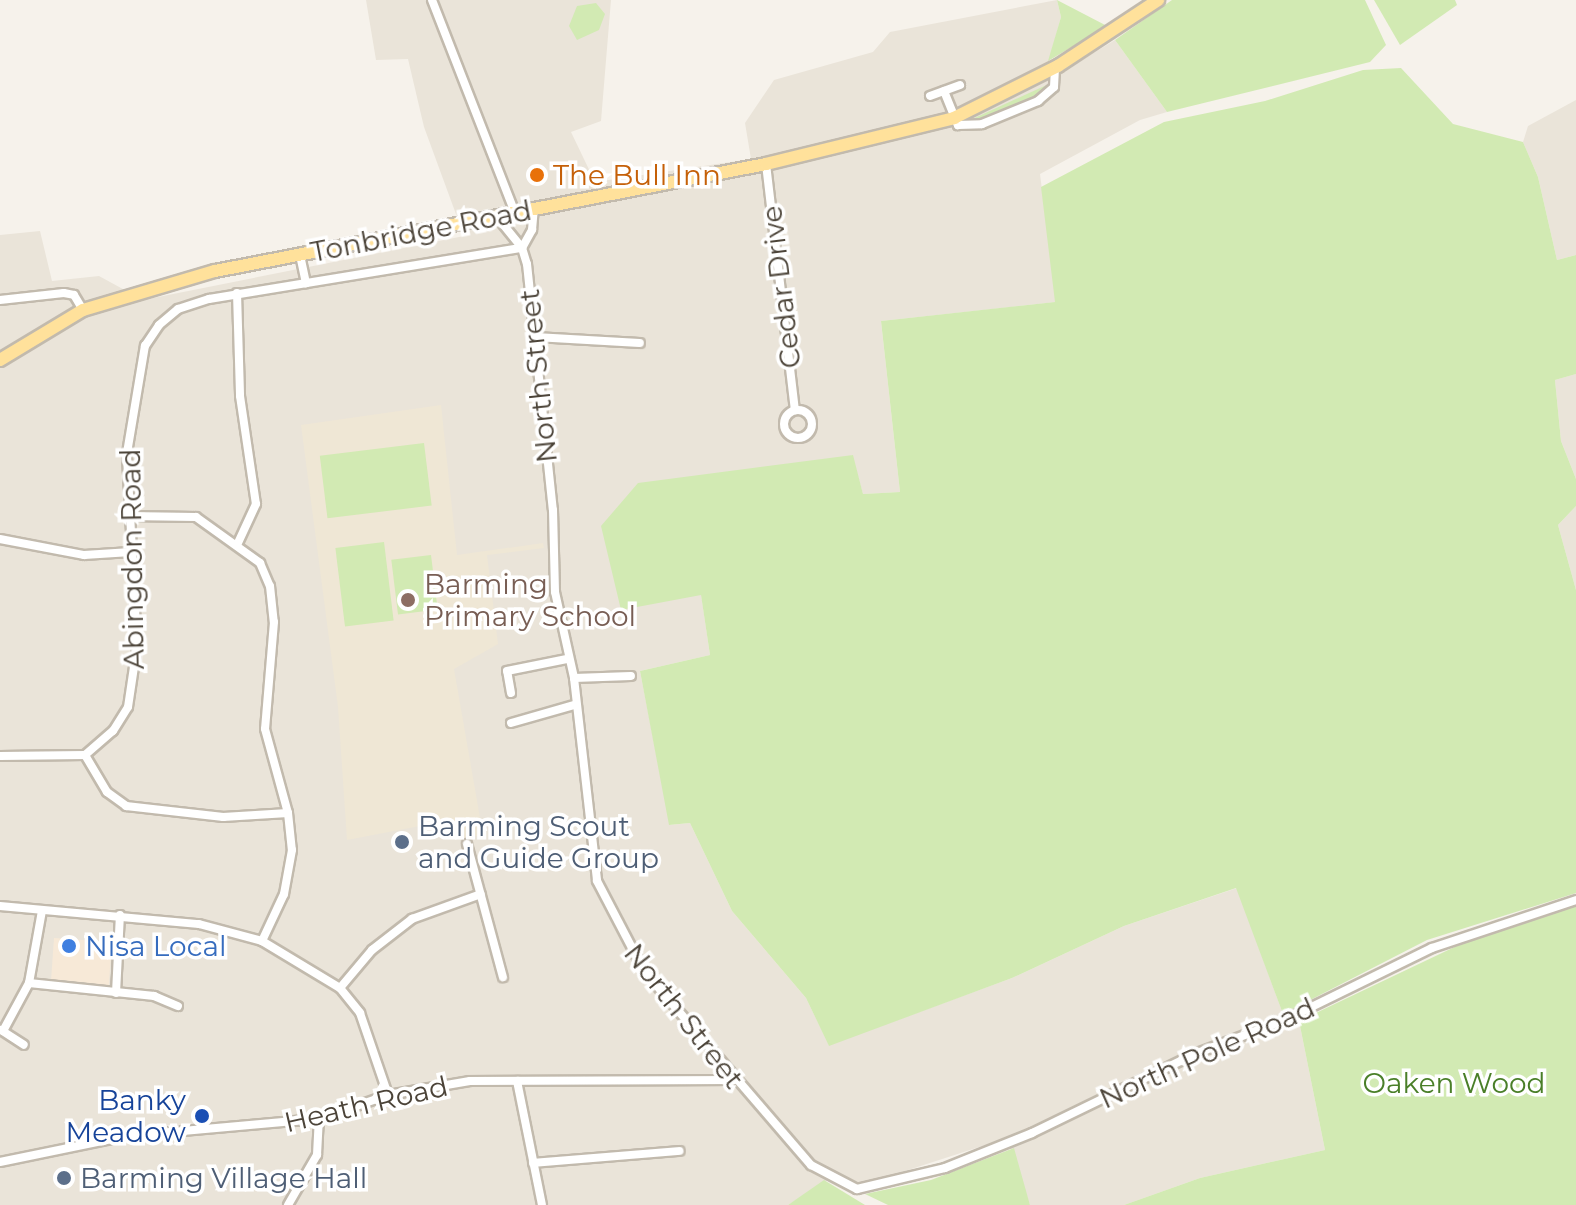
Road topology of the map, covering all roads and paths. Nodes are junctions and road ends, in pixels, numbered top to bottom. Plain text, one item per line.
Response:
1 (432, 0) edge
2 (1158, 0) edge
3 (1055, 68) junction
4 (960, 85) dead end
5 (944, 91) junction
6 (930, 96) dead end
7 (954, 118) junction
8 (766, 164) junction
9 (534, 209) junction
10 (515, 213) junction
11 (497, 217) junction
12 (522, 248) junction
13 (300, 255) junction
14 (306, 283) junction
15 (237, 293) junction
16 (0, 300) edge
17 (83, 310) junction
18 (535, 337) junction
19 (640, 343) dead end
20 (0, 360) edge
21 (795, 410) dead end
22 (127, 516) junction
23 (0, 539) edge
24 (238, 543) junction
25 (131, 552) junction
26 (567, 659) junction
27 (631, 676) dead end
28 (574, 678) junction
29 (511, 693) dead end
30 (574, 705) junction
31 (511, 723) dead end
32 (85, 755) junction
33 (0, 756) edge
34 (288, 813) junction
35 (465, 841) dead end
36 (481, 894) junction
37 (1576, 900) edge
38 (0, 906) edge
39 (42, 911) junction
40 (120, 915) junction
41 (262, 941) junction
42 (503, 977) dead end
43 (29, 983) junction
44 (340, 988) junction
45 (116, 993) junction
46 (178, 1006) dead end
47 (1, 1030) edge
48 (24, 1045) dead end
49 (734, 1080) junction
50 (517, 1081) junction
51 (388, 1095) junction
52 (319, 1119) junction
53 (680, 1151) dead end
54 (0, 1162) edge
55 (533, 1163) junction
56 (835, 1181) joint
57 (288, 1205) edge
58 (542, 1205) edge

1 - 10 street
2 - 3 main road, Tonbridge Road
3 - 7 main road, Tonbridge Road
3 - 7 street
4 - 5 street
5 - 6 street
5 - 7 street
7 - 8 main road, Tonbridge Road
8 - 9 main road, Tonbridge Road
8 - 21 street, Cedar Drive
9 - 10 main road, Tonbridge Road
9 - 12 street, North Street
10 - 11 main road, Tonbridge Road
11 - 12 street, North Street
11 - 13 main road, Tonbridge Road
12 - 14 street, Abingdon Road
12 - 18 street, North Street
13 - 14 street
13 - 17 main road, Tonbridge Road
14 - 15 street, Abingdon Road
15 - 22 street, Abingdon Road
15 - 24 street
16 - 17 street
17 - 20 main road, Tonbridge Road
18 - 19 street
18 - 26 street, North Street
22 - 24 street
22 - 25 street, Abingdon Road
23 - 25 street
24 - 34 street
25 - 32 street, Abingdon Road
26 - 28 street, North Street
26 - 29 street
27 - 28 street
28 - 30 street, North Street
30 - 31 street
30 - 49 street, North Street
32 - 33 street
32 - 34 street
34 - 41 street
35 - 36 street
36 - 42 street
36 - 44 street
37 - 56 street, North Pole Road
38 - 39 street
39 - 40 street
39 - 43 street
40 - 41 street
40 - 45 street
41 - 44 street
43 - 45 street
43 - 47 street
44 - 51 street
45 - 46 street
47 - 48 street
49 - 50 street, Heath Road
49 - 56 street, North Street
50 - 51 street, Heath Road
50 - 55 street
51 - 52 street, Heath Road
52 - 54 street, Heath Road
52 - 57 street
53 - 55 street
55 - 58 street

